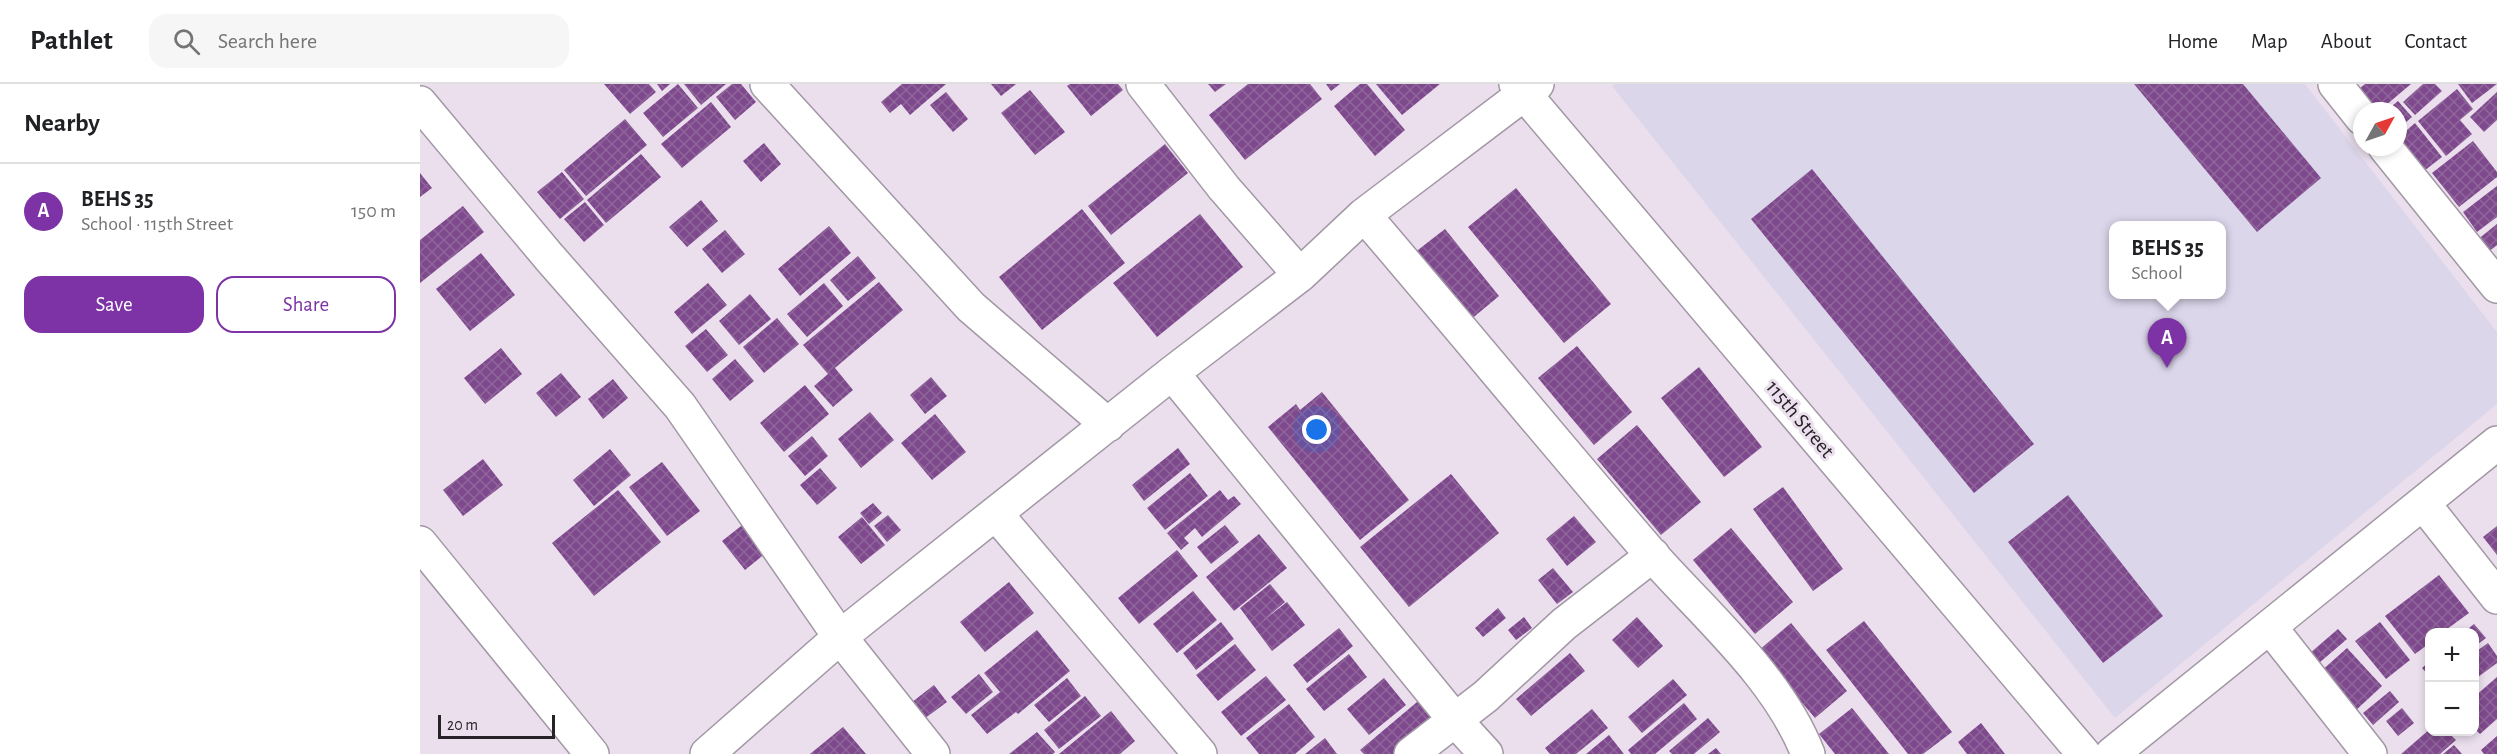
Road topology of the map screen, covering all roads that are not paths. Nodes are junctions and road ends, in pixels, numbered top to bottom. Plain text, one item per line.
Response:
1 (767, 84) edge
2 (1143, 84) edge
3 (2335, 84) edge
4 (1526, 87) edge
5 (420, 103) edge
6 (2353, 107) edge
7 (2392, 156) edge
8 (1364, 215) junction
9 (1300, 275) junction
10 (2497, 286) edge
11 (1172, 373) junction
12 (1108, 425) junction
13 (2497, 443) edge
14 (2423, 503) junction
15 (996, 514) junction
16 (420, 543) edge
17 (1653, 555) junction
18 (2497, 597) edge
19 (2270, 627) junction
20 (840, 637) junction
21 (1455, 720) junction
22 (592, 754) edge
23 (706, 754) edge
24 (933, 754) edge
25 (1200, 754) edge
26 (1411, 754) edge
27 (1486, 754) edge
28 (1808, 754) edge
29 (2084, 754) edge
30 (2112, 754) edge
31 (2370, 754) edge

1 - 12 street
2 - 9 street
3 - 6 street
4 - 8 street
4 - 29 street, 115th Street
5 - 20 street
7 - 10 street
8 - 9 street
8 - 17 street
9 - 11 street
11 - 12 street
11 - 21 street
12 - 15 street
13 - 14 street
14 - 18 street
14 - 19 street
15 - 20 street
15 - 25 street
16 - 22 street
17 - 21 street
17 - 28 street
19 - 30 street
19 - 31 street
20 - 23 street
20 - 24 street
21 - 26 street
21 - 27 street

